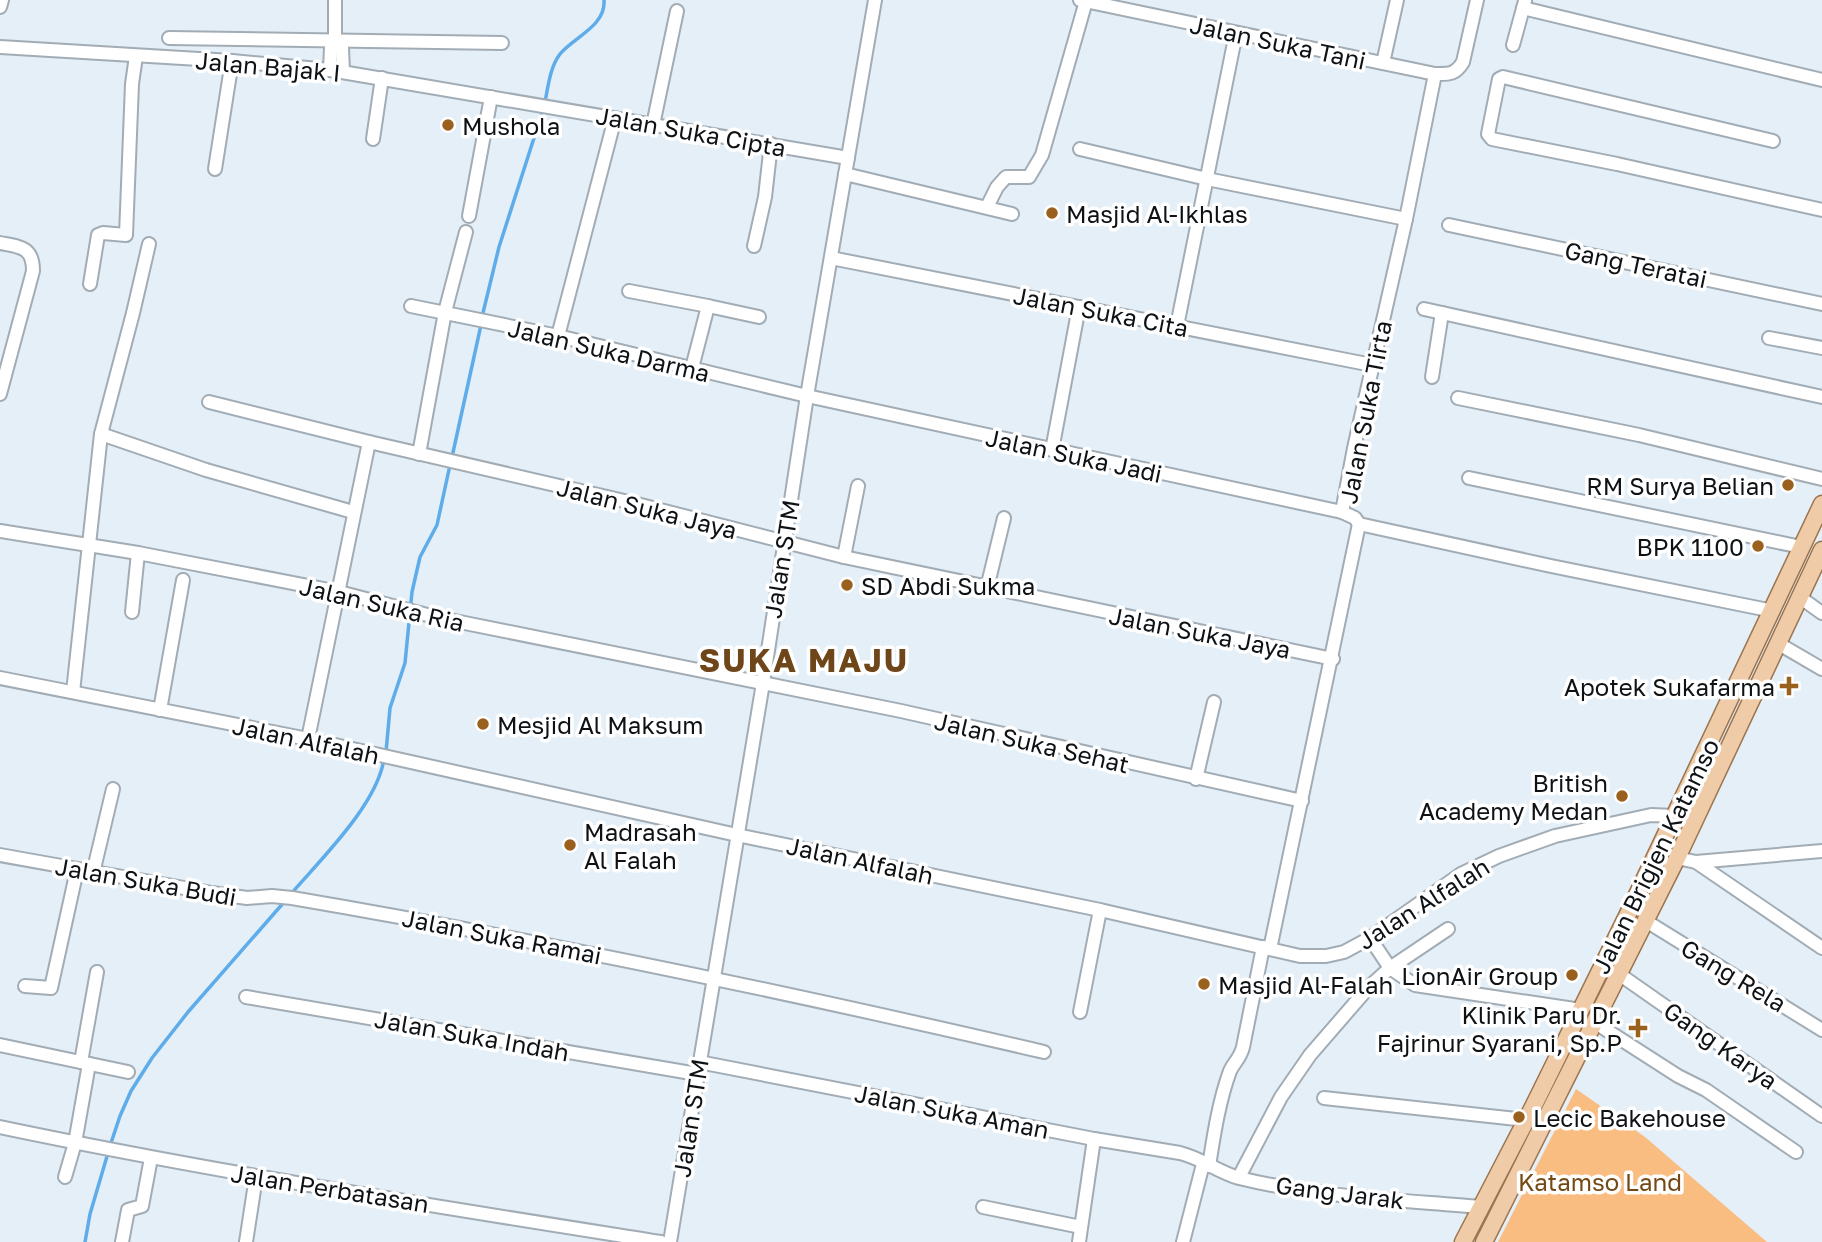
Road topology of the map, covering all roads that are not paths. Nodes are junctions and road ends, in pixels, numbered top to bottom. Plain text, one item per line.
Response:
1 (2, 0) edge
2 (335, 0) edge
3 (875, 0) edge
4 (1397, 0) edge
5 (1477, 0) edge
6 (1083, 1) edge
7 (1524, 4) edge
8 (1128, 5) edge
9 (0, 7) edge
10 (677, 11) dead end
11 (1237, 33) junction
12 (169, 38) dead end
13 (335, 40) junction
14 (502, 43) dead end
15 (1513, 45) dead end
16 (0, 47) edge
17 (136, 55) junction
18 (232, 61) junction
19 (1383, 64) junction
20 (336, 71) junction
21 (1435, 74) junction
22 (382, 78) junction
23 (1822, 80) edge
24 (491, 97) junction
25 (533, 104) joint
26 (615, 118) junction
27 (653, 125) junction
28 (373, 139) dead end
29 (1773, 141) dead end
30 (771, 144) junction
31 (1080, 149) dead end
32 (848, 158) junction
33 (215, 169) dead end
34 (845, 174) junction
35 (1207, 179) junction
36 (987, 207) junction
37 (1822, 210) edge
38 (1012, 214) dead end
39 (469, 216) dead end
40 (1406, 219) junction
41 (1449, 225) dead end
42 (466, 232) dead end
43 (0, 243) edge
44 (149, 244) dead end
45 (754, 246) dead end
46 (831, 258) junction
47 (90, 284) dead end
48 (629, 290) dead end
49 (1822, 304) edge
50 (411, 306) dead end
51 (708, 306) junction
52 (1079, 307) junction
53 (1424, 309) dead end
54 (445, 312) junction
55 (1442, 313) junction
56 (759, 317) dead end
57 (1177, 326) junction
58 (558, 336) junction
59 (1769, 338) dead end
60 (1822, 348) edge
61 (1372, 365) junction
62 (692, 368) junction
63 (1432, 377) dead end
64 (0, 394) edge
65 (807, 396) junction
66 (1822, 397) edge
67 (1458, 398) dead end
68 (209, 402) dead end
69 (101, 434) junction
70 (369, 442) junction
71 (1052, 450) junction
72 (419, 454) junction
73 (1469, 478) dead end
74 (1822, 479) edge
75 (858, 486) dead end
76 (1822, 504) edge
77 (353, 512) junction
78 (1342, 512) junction
79 (1004, 518) dead end
80 (1359, 524) junction
81 (0, 531) edge
82 (783, 542) junction
83 (88, 547) junction
84 (1801, 547) junction
85 (1822, 550) edge
86 (138, 553) junction
87 (844, 557) junction
88 (183, 580) dead end
89 (987, 588) junction
90 (339, 592) junction
91 (1801, 598) junction
92 (1773, 611) junction
93 (132, 612) dead end
94 (1822, 613) edge
95 (1779, 645) junction
96 (1333, 659) junction
97 (1822, 669) edge
98 (0, 678) edge
99 (762, 683) junction
100 (73, 692) junction
101 (1214, 702) dead end
102 (160, 710) junction
103 (308, 739) junction
104 (1196, 779) junction
105 (113, 789) dead end
106 (1302, 801) junction
107 (1675, 816) junction
108 (1694, 822) junction
109 (737, 835) junction
110 (0, 855) edge
111 (1818, 855) edge
112 (1677, 858) junction
113 (1696, 862) junction
114 (77, 870) junction
115 (93, 873) junction
116 (292, 898) joint
117 (1100, 910) junction
118 (1646, 921) junction
119 (1448, 929) dead end
120 (1370, 938) junction
121 (1267, 948) junction
122 (1822, 948) edge
123 (1390, 968) junction
124 (97, 972) dead end
125 (1619, 974) junction
126 (712, 978) junction
127 (25, 986) dead end
128 (246, 997) dead end
129 (1581, 1010) junction
130 (1080, 1012) dead end
131 (1594, 1022) junction
132 (1822, 1030) edge
133 (0, 1045) edge
134 (1044, 1052) dead end
135 (85, 1063) junction
136 (698, 1068) junction
137 (128, 1072) dead end
138 (1324, 1098) dead end
139 (1822, 1116) edge
140 (1526, 1120) junction
141 (0, 1127) edge
142 (1094, 1139) junction
143 (75, 1143) junction
144 (1796, 1152) dead end
145 (151, 1158) junction
146 (1206, 1165) junction
147 (65, 1177) dead end
148 (256, 1177) junction
149 (1239, 1177) junction
150 (984, 1207) dead end
151 (1480, 1207) junction
152 (1081, 1227) junction
153 (122, 1242) edge
154 (246, 1242) edge
155 (662, 1242) edge
156 (670, 1242) edge
157 (1079, 1242) edge
158 (1182, 1242) edge
159 (1463, 1242) edge
160 (1484, 1242) edge

1 - 9 street
2 - 13 street
3 - 32 street, Jalan STM
4 - 19 street
5 - 21 street
6 - 8 street, Jalan Suka Tani
6 - 36 street
7 - 15 street
7 - 23 street
8 - 11 street, Jalan Suka Tani
10 - 27 street
11 - 19 street, Jalan Suka Tani
11 - 35 street
12 - 13 street
13 - 14 street
13 - 20 street
16 - 17 street, Jalan Bajak I
17 - 18 street, Jalan Bajak I
17 - 47 street
18 - 20 street, Jalan Bajak I
18 - 33 street
19 - 21 street, Jalan Suka Tani
20 - 22 street, Jalan Bajak I
21 - 40 street, Jalan Suka Tirta
22 - 24 street, Jalan Bajak I
22 - 28 street
24 - 25 street, Jalan Bajak I
24 - 39 street
25 - 26 street, Jalan Suka Cipta
26 - 27 street, Jalan Suka Cipta
26 - 58 street
27 - 30 street, Jalan Suka Cipta
29 - 37 street
30 - 32 street, Jalan Suka Cipta
30 - 45 street
31 - 35 street
32 - 34 street, Jalan STM
34 - 36 street
34 - 46 street, Jalan STM
35 - 40 street
35 - 57 street
36 - 38 street
40 - 61 street, Jalan Suka Tirta
41 - 49 street, Gang Teratai
42 - 54 street
43 - 64 street
44 - 69 street
46 - 52 street, Jalan Suka Cita
46 - 65 street, Jalan STM
48 - 51 street
50 - 54 street, Jalan Suka Darma
51 - 56 street
51 - 62 street
52 - 57 street, Jalan Suka Cita
52 - 71 street
53 - 55 street
54 - 58 street, Jalan Suka Darma
54 - 72 street
55 - 63 street
55 - 66 street
57 - 61 street, Jalan Suka Cita
58 - 62 street, Jalan Suka Darma
59 - 60 street
61 - 78 street, Jalan Suka Tirta
62 - 65 street, Jalan Suka Darma
65 - 71 street, Jalan Suka Jadi
65 - 82 street, Jalan STM
67 - 74 street
68 - 70 street, Jalan Suka Jaya
69 - 77 street
69 - 83 street
70 - 72 street, Jalan Suka Jaya
70 - 77 street
71 - 78 street, Jalan Suka Jadi
72 - 82 street, Jalan Suka Jaya
73 - 84 street
75 - 87 street
76 - 84 main road, Jalan Brigjen Katamso
77 - 90 street
78 - 80 street, Jalan Suka Tirta
79 - 89 street
80 - 92 street
80 - 96 street, Jalan Suka Tirta
81 - 83 street, Jalan Suka Ria
82 - 87 street, Jalan Suka Jaya
82 - 99 street, Jalan STM
83 - 86 street, Jalan Suka Ria
83 - 100 street
84 - 92 main road, Jalan Brigjen Katamso
85 - 91 main road, Jalan Brigjen Katamso
86 - 90 street, Jalan Suka Ria
86 - 93 street
87 - 89 street, Jalan Suka Jaya
88 - 102 street
89 - 96 street, Jalan Suka Jaya
90 - 99 street, Jalan Suka Ria
90 - 103 street
91 - 94 street
91 - 95 main road, Jalan Brigjen Katamso
92 - 107 main road, Jalan Brigjen Katamso
95 - 97 street
95 - 108 main road, Jalan Brigjen Katamso
96 - 106 street, Jalan Suka Tirta
98 - 100 street, Jalan Alfalah
99 - 104 street, Jalan Suka Sehat
99 - 109 street, Jalan STM
100 - 102 street, Jalan Alfalah
101 - 104 street
102 - 103 street, Jalan Alfalah
103 - 109 street, Jalan Alfalah
104 - 106 street, Jalan Suka Sehat
105 - 115 street
106 - 121 street, Jalan Suka Tirta
107 - 108 street, Jalan Alfalah
107 - 120 street, Jalan Alfalah
107 - 129 main road, Jalan Brigjen Katamso
108 - 112 main road, Jalan Brigjen Katamso
109 - 117 street, Jalan Alfalah
109 - 126 street, Jalan STM
110 - 114 street, Jalan Suka Budi
111 - 113 street
112 - 113 street
112 - 118 main road, Jalan Brigjen Katamso
113 - 122 street
114 - 115 street, Jalan Suka Budi
114 - 127 street
115 - 116 street, Jalan Suka Budi
116 - 126 street, Jalan Suka Ramai
117 - 121 street, Jalan Alfalah
117 - 130 street
118 - 125 main road, Jalan Brigjen Katamso
118 - 132 street, Gang Rela
119 - 123 street
120 - 121 street, Jalan Alfalah
120 - 123 street
121 - 146 street, Jalan Suka Tirta
123 - 129 street
123 - 149 street
124 - 135 street
125 - 131 main road, Jalan Brigjen Katamso
125 - 139 street, Gang Karya
126 - 134 street, Jalan Suka Ramai
126 - 136 street, Jalan STM
128 - 136 street, Jalan Suka Indah
129 - 140 main road, Jalan Brigjen Katamso
131 - 144 street
131 - 160 main road, Jalan Brigjen Katamso
133 - 135 street
135 - 137 street
135 - 143 street
136 - 142 street, Jalan Suka Aman
136 - 156 street, Jalan STM
138 - 140 street
140 - 151 main road, Jalan Brigjen Katamso
141 - 143 street, Jalan Perbatasan
142 - 146 street, Jalan Suka Aman
142 - 152 street
143 - 145 street, Jalan Perbatasan
143 - 147 street
145 - 148 street, Jalan Perbatasan
145 - 153 street
146 - 149 street, Gang Jarak
146 - 158 street, Jalan Suka Tirta
148 - 154 street
148 - 155 street, Jalan Perbatasan
149 - 151 street, Gang Jarak
150 - 152 street
151 - 159 main road, Jalan Brigjen Katamso
152 - 157 street

